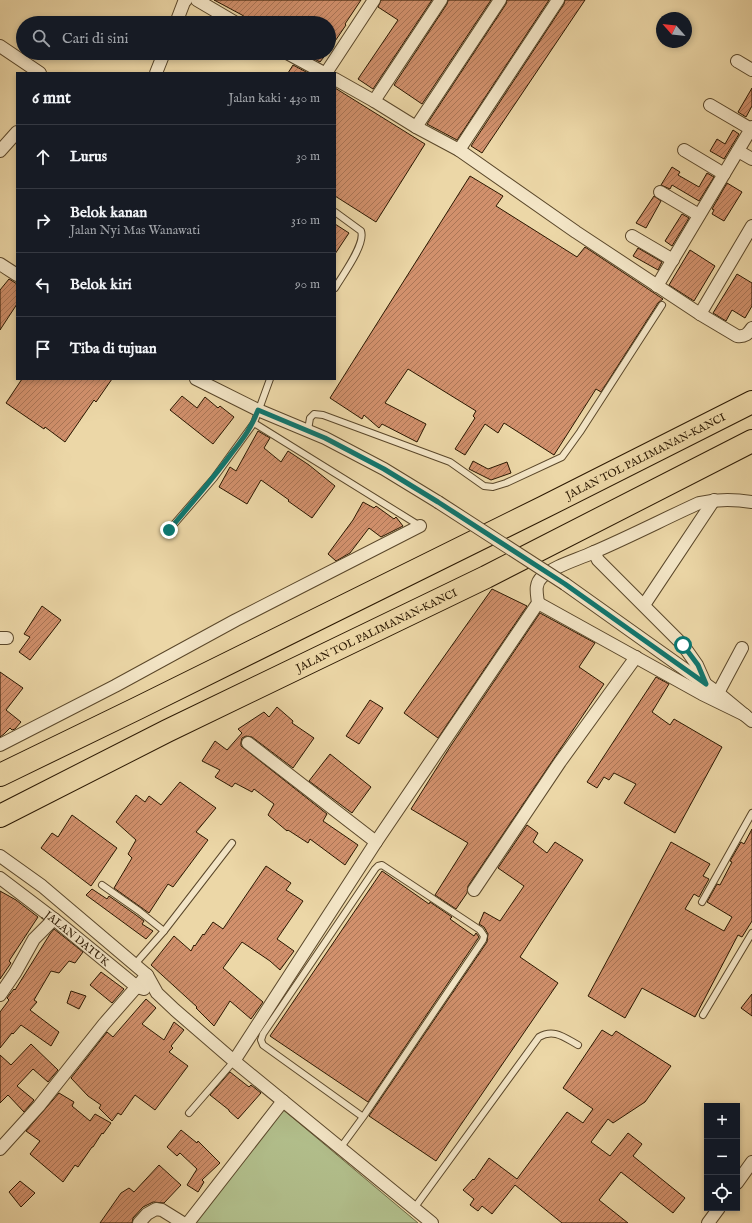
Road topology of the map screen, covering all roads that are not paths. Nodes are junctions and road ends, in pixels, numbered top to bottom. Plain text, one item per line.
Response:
1 (186, 0) edge
2 (197, 0) edge
3 (374, 0) edge
4 (441, 0) edge
5 (500, 0) edge
6 (558, 0) edge
7 (179, 16) edge
8 (224, 16) edge
9 (0, 46) edge
10 (16, 57) edge
11 (336, 57) edge
12 (21, 60) edge
13 (161, 60) edge
14 (300, 60) edge
15 (334, 60) edge
16 (737, 61) dead end
17 (752, 70) edge
18 (39, 72) edge
19 (156, 72) edge
20 (323, 72) edge
21 (326, 72) edge
22 (336, 80) edge
23 (374, 101) junction
24 (710, 105) dead end
25 (416, 127) junction
26 (752, 128) edge
27 (16, 133) edge
28 (459, 150) junction
29 (684, 150) dead end
30 (0, 151) edge
31 (738, 151) junction
32 (752, 159) edge
33 (724, 174) junction
34 (660, 192) dead end
35 (336, 213) edge
36 (699, 216) junction
37 (752, 226) edge
38 (632, 236) dead end
39 (673, 260) junction
40 (0, 264) edge
41 (16, 274) edge
42 (336, 286) edge
43 (657, 286) junction
44 (662, 305) dead end
45 (700, 314) junction
46 (752, 328) edge
47 (198, 380) edge
48 (270, 380) edge
49 (752, 402) edge
50 (258, 410) junction
51 (254, 423) junction
52 (308, 430) junction
53 (752, 442) edge
54 (714, 500) junction
55 (752, 502) edge
56 (420, 526) joint
57 (169, 530) dead end
58 (594, 552) junction
59 (538, 603) junction
60 (644, 605) junction
61 (742, 648) dead end
62 (636, 657) junction
63 (706, 684) junction
64 (718, 693) junction
65 (748, 718) edge
66 (248, 743) dead end
67 (0, 745) edge
68 (0, 775) edge
69 (752, 814) edge
70 (0, 816) edge
71 (232, 842) dead end
72 (376, 842) junction
73 (0, 856) edge
74 (0, 878) edge
75 (102, 885) dead end
76 (474, 890) dead end
77 (702, 902) dead end
78 (54, 919) junction
79 (164, 931) junction
80 (752, 933) edge
81 (135, 964) junction
82 (147, 975) junction
83 (137, 986) junction
84 (157, 993) junction
85 (0, 995) edge
86 (702, 1015) dead end
87 (578, 1045) dead end
88 (234, 1061) junction
89 (283, 1100) junction
90 (190, 1113) dead end
91 (363, 1117) junction
92 (341, 1147) junction
93 (0, 1149) edge
94 (752, 1162) edge
95 (740, 1179) edge
96 (415, 1208) junction
97 (717, 1211) edge
98 (139, 1223) edge
99 (183, 1223) edge
100 (188, 1223) edge
101 (432, 1223) edge
102 (708, 1223) edge

1 - 7 street
2 - 8 street
3 - 11 street
4 - 23 street
5 - 25 street
6 - 28 street
9 - 10 street
12 - 18 street
13 - 19 street
14 - 20 street
15 - 21 street
16 - 17 street
22 - 23 street
23 - 25 street
24 - 26 street
25 - 28 street
26 - 31 street
27 - 30 street
28 - 43 street
29 - 33 street
31 - 32 street
31 - 33 street
33 - 36 street
34 - 36 street
35 - 42 lane
36 - 39 street
37 - 45 street
38 - 39 street
39 - 43 street
40 - 41 street
43 - 45 street
44 - 52 lane
45 - 46 street
47 - 50 street
48 - 50 lane
49 - 68 highway, JALAN TOL PALIMANAN–KANCI
50 - 51 lane
50 - 52 street
51 - 56 lane
51 - 57 lane
52 - 63 street, bridge
53 - 70 highway, JALAN TOL PALIMANAN–KANCI
54 - 55 street
54 - 58 street
54 - 60 street
56 - 67 street
58 - 59 street
58 - 60 street
59 - 62 street
59 - 72 street
60 - 63 street
61 - 64 street
62 - 65 street
62 - 76 street
63 - 64 street
64 - 65 street
66 - 72 street
69 - 77 lane
71 - 79 lane
72 - 88 street
73 - 81 street
74 - 78 street, JALAN DATUK
75 - 79 lane
78 - 83 street, JALAN DATUK
78 - 85 street
79 - 81 lane
80 - 86 lane
81 - 82 street
82 - 83 street
82 - 84 street
83 - 84 street, JALAN DATUK
83 - 93 street
84 - 88 street
87 - 96 lane
88 - 89 street
88 - 90 lane
89 - 92 street
89 - 100 street
91 - 91 lane
91 - 92 lane
92 - 96 street
94 - 95 street
96 - 101 street
97 - 102 street
98 - 99 street

